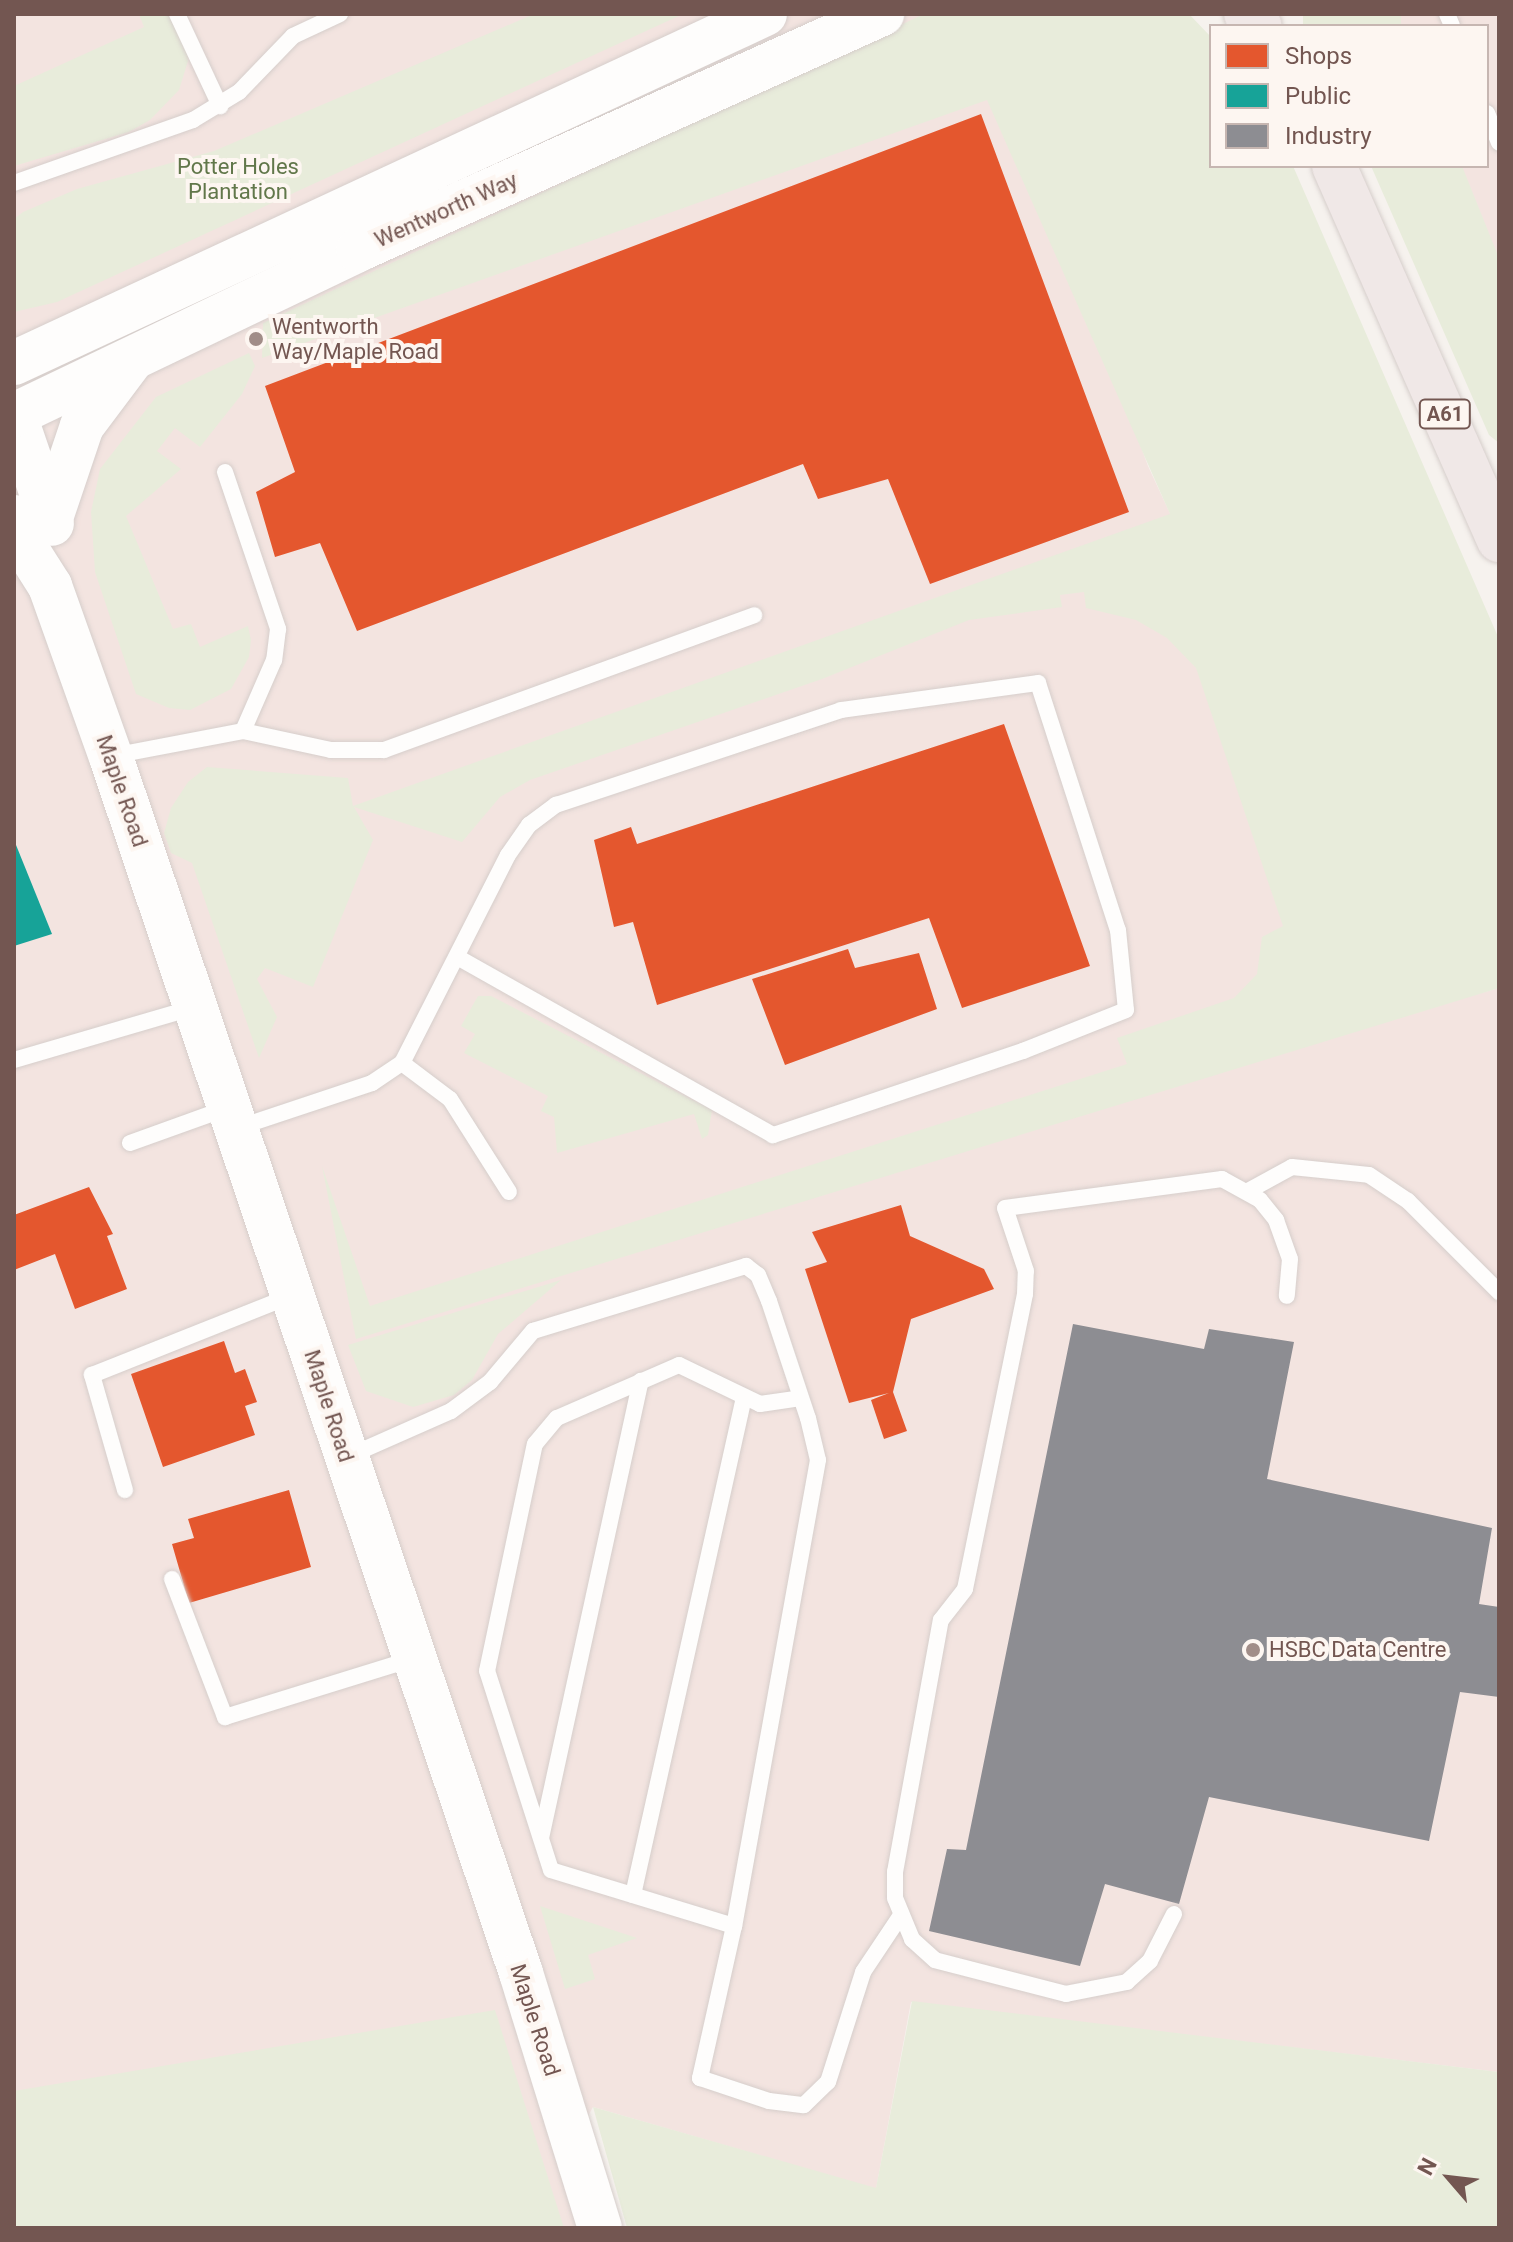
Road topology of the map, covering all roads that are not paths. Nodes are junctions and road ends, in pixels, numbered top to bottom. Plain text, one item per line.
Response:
1 (177, 14) edge
2 (340, 14) edge
3 (765, 14) edge
4 (882, 14) edge
5 (220, 106) junction
6 (1489, 118) edge
7 (1499, 143) edge
8 (1335, 168) edge
9 (14, 183) edge
10 (136, 353) junction
11 (14, 363) edge
12 (14, 414) edge
13 (225, 472) dead end
14 (33, 518) edge
15 (1499, 540) edge
16 (14, 554) edge
17 (50, 586) junction
18 (754, 615) dead end
19 (243, 731) junction
20 (111, 757) junction
21 (457, 957) junction
22 (194, 1007) junction
23 (14, 1060) edge
24 (402, 1063) junction
25 (232, 1118) junction
26 (130, 1143) dead end
27 (1248, 1191) junction
28 (509, 1192) dead end
29 (1499, 1292) edge
30 (293, 1295) junction
31 (1287, 1296) dead end
32 (641, 1381) junction
33 (744, 1397) junction
34 (801, 1398) junction
35 (345, 1457) junction
36 (125, 1490) dead end
37 (172, 1579) dead end
38 (413, 1659) junction
39 (541, 1840) junction
40 (633, 1895) junction
41 (1174, 1914) dead end
42 (901, 1915) junction
43 (734, 1926) junction
44 (600, 2228) edge

1 - 5 lane
2 - 5 lane
3 - 11 street, Wentworth Way
4 - 10 street, Wentworth Way
5 - 9 lane
6 - 7 lane
8 - 15 highway, A61
10 - 12 street, Wentworth Way
10 - 14 street
12 - 14 street, Maple Road
13 - 19 lane
14 - 17 street, Maple Road
16 - 17 street
17 - 20 street, Maple Road
18 - 19 lane
19 - 20 lane
20 - 22 street, Maple Road
21 - 21 lane
21 - 24 lane
22 - 23 lane
22 - 25 street, Maple Road
24 - 25 lane
24 - 28 lane
25 - 26 lane
25 - 30 street, Maple Road
27 - 29 lane
27 - 31 lane
27 - 42 lane
30 - 35 street, Maple Road
30 - 36 lane
32 - 33 lane
32 - 39 lane
32 - 39 lane
33 - 34 lane
33 - 40 lane
34 - 35 lane
34 - 43 lane
35 - 38 street, Maple Road
37 - 38 lane
38 - 44 street, Maple Road
39 - 40 lane
40 - 43 lane
41 - 42 lane
42 - 43 lane

